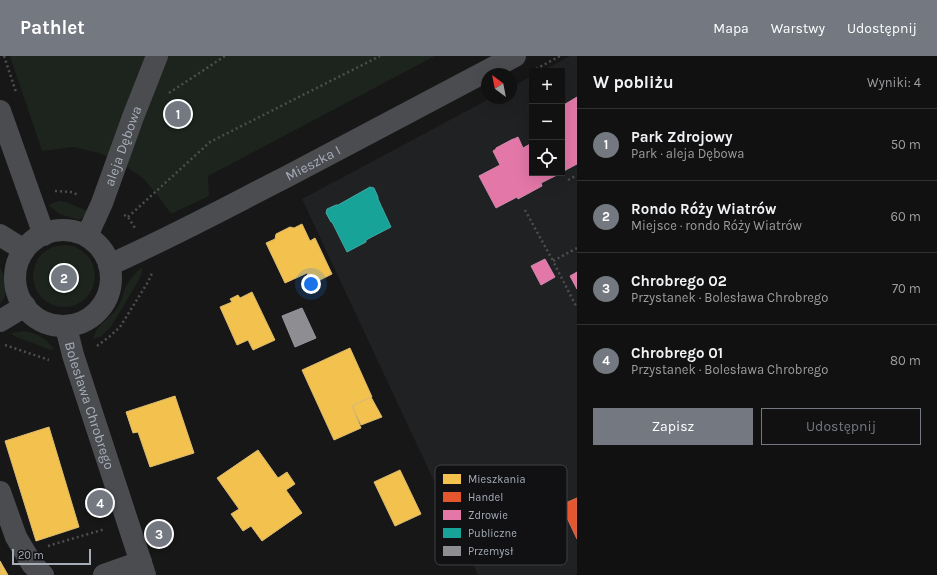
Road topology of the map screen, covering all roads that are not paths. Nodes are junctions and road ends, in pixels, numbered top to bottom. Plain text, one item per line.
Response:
1 (158, 56) edge
2 (515, 56) edge
3 (2, 124) edge
4 (0, 235) edge
5 (44, 235) junction
6 (87, 236) junction
7 (24, 250) junction
8 (109, 265) junction
9 (25, 306) junction
10 (0, 321) edge
11 (66, 327) junction
12 (0, 492) edge
13 (143, 568) edge
14 (43, 575) edge
15 (104, 575) edge

1 - 6 street, aleja Dębowa
2 - 8 street, Mieszka I
3 - 5 street
4 - 7 street
5 - 6 street
5 - 7 street
6 - 8 street
7 - 9 street
8 - 11 street
9 - 10 street
9 - 11 street
11 - 13 street, Bolesława Chrobrego
12 - 14 street
13 - 15 street

